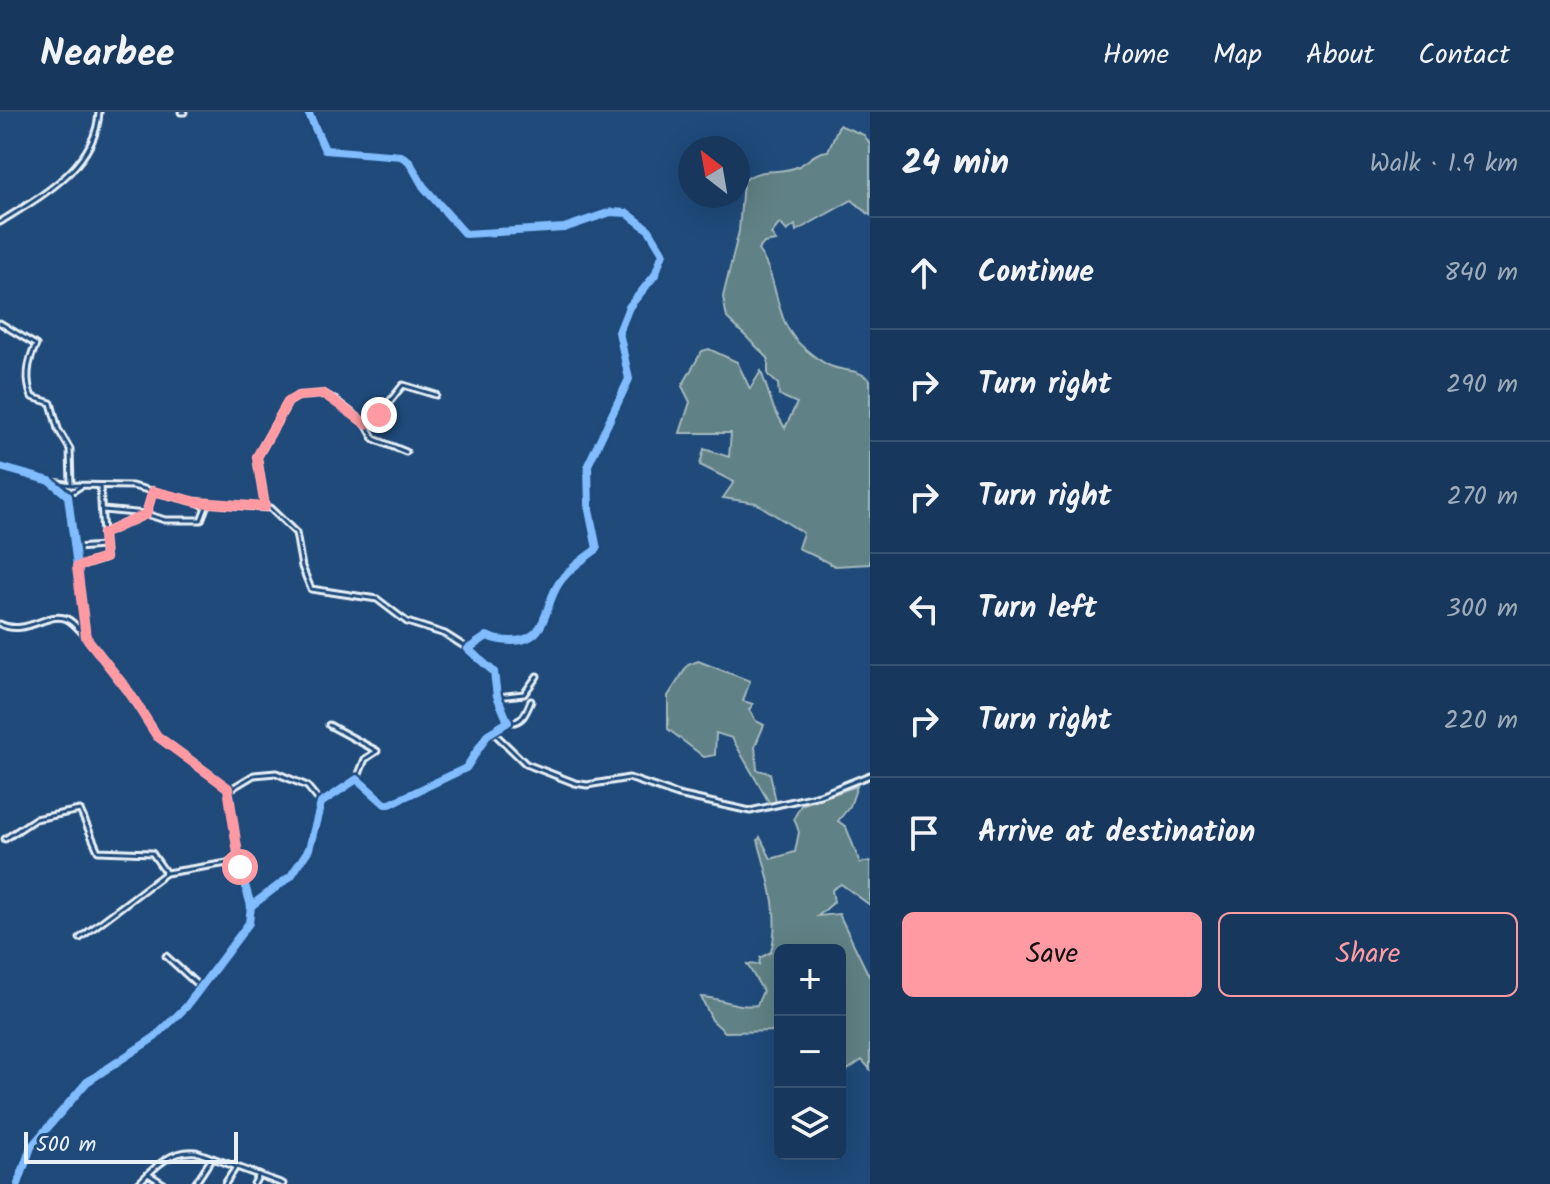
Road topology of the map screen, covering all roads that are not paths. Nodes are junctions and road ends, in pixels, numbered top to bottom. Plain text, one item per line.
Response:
1 (99, 112) edge
2 (308, 112) edge
3 (0, 222) edge
4 (0, 323) edge
5 (436, 395) dead end
6 (366, 424) junction
7 (406, 452) dead end
8 (0, 467) edge
9 (50, 481) junction
10 (71, 485) junction
11 (81, 486) junction
12 (100, 486) junction
13 (153, 491) junction
14 (66, 495) junction
15 (197, 502) junction
16 (265, 507) junction
17 (103, 510) junction
18 (146, 514) junction
19 (103, 534) junction
20 (103, 546) junction
21 (75, 548) junction
22 (77, 567) junction
23 (0, 624) edge
24 (86, 637) junction
25 (468, 649) junction
26 (537, 676) dead end
27 (498, 697) junction
28 (531, 701) dead end
29 (508, 722) junction
30 (329, 725) dead end
31 (492, 732) junction
32 (870, 775) edge
33 (357, 779) junction
34 (229, 791) junction
35 (321, 803) junction
36 (5, 839) dead end
37 (240, 861) junction
38 (166, 873) junction
39 (251, 906) junction
40 (80, 938) dead end
41 (166, 956) dead end
42 (202, 989) junction
43 (212, 1158) junction
44 (236, 1167) junction
45 (148, 1174) junction
46 (259, 1175) junction
47 (18, 1184) edge
48 (138, 1184) edge
49 (164, 1184) edge
50 (195, 1184) edge
51 (225, 1184) edge
52 (254, 1184) edge
53 (283, 1184) edge

1 - 3 street
2 - 25 street
4 - 10 street
5 - 6 street
6 - 7 street
6 - 16 street
8 - 9 street
9 - 10 street
9 - 14 street
10 - 11 street
11 - 12 street
11 - 14 street
12 - 13 street
12 - 17 street
13 - 15 street
13 - 18 street
14 - 21 street
15 - 16 street
15 - 18 street
16 - 25 street
17 - 18 street
17 - 19 street
18 - 19 street
19 - 20 street
20 - 21 street
20 - 22 street
21 - 22 street
22 - 24 street
23 - 24 street
24 - 34 street
25 - 27 street
26 - 27 street
27 - 29 street
28 - 29 street
29 - 31 street
30 - 33 street
31 - 32 street
31 - 33 street
33 - 35 street
34 - 35 street
34 - 37 street
35 - 39 street
36 - 38 street
37 - 38 street
37 - 39 street
38 - 40 street
39 - 42 street
41 - 42 street
42 - 47 street
43 - 44 street
43 - 45 street
43 - 50 street
44 - 46 street
44 - 51 street
45 - 48 street
45 - 49 street
46 - 52 street
46 - 53 street

